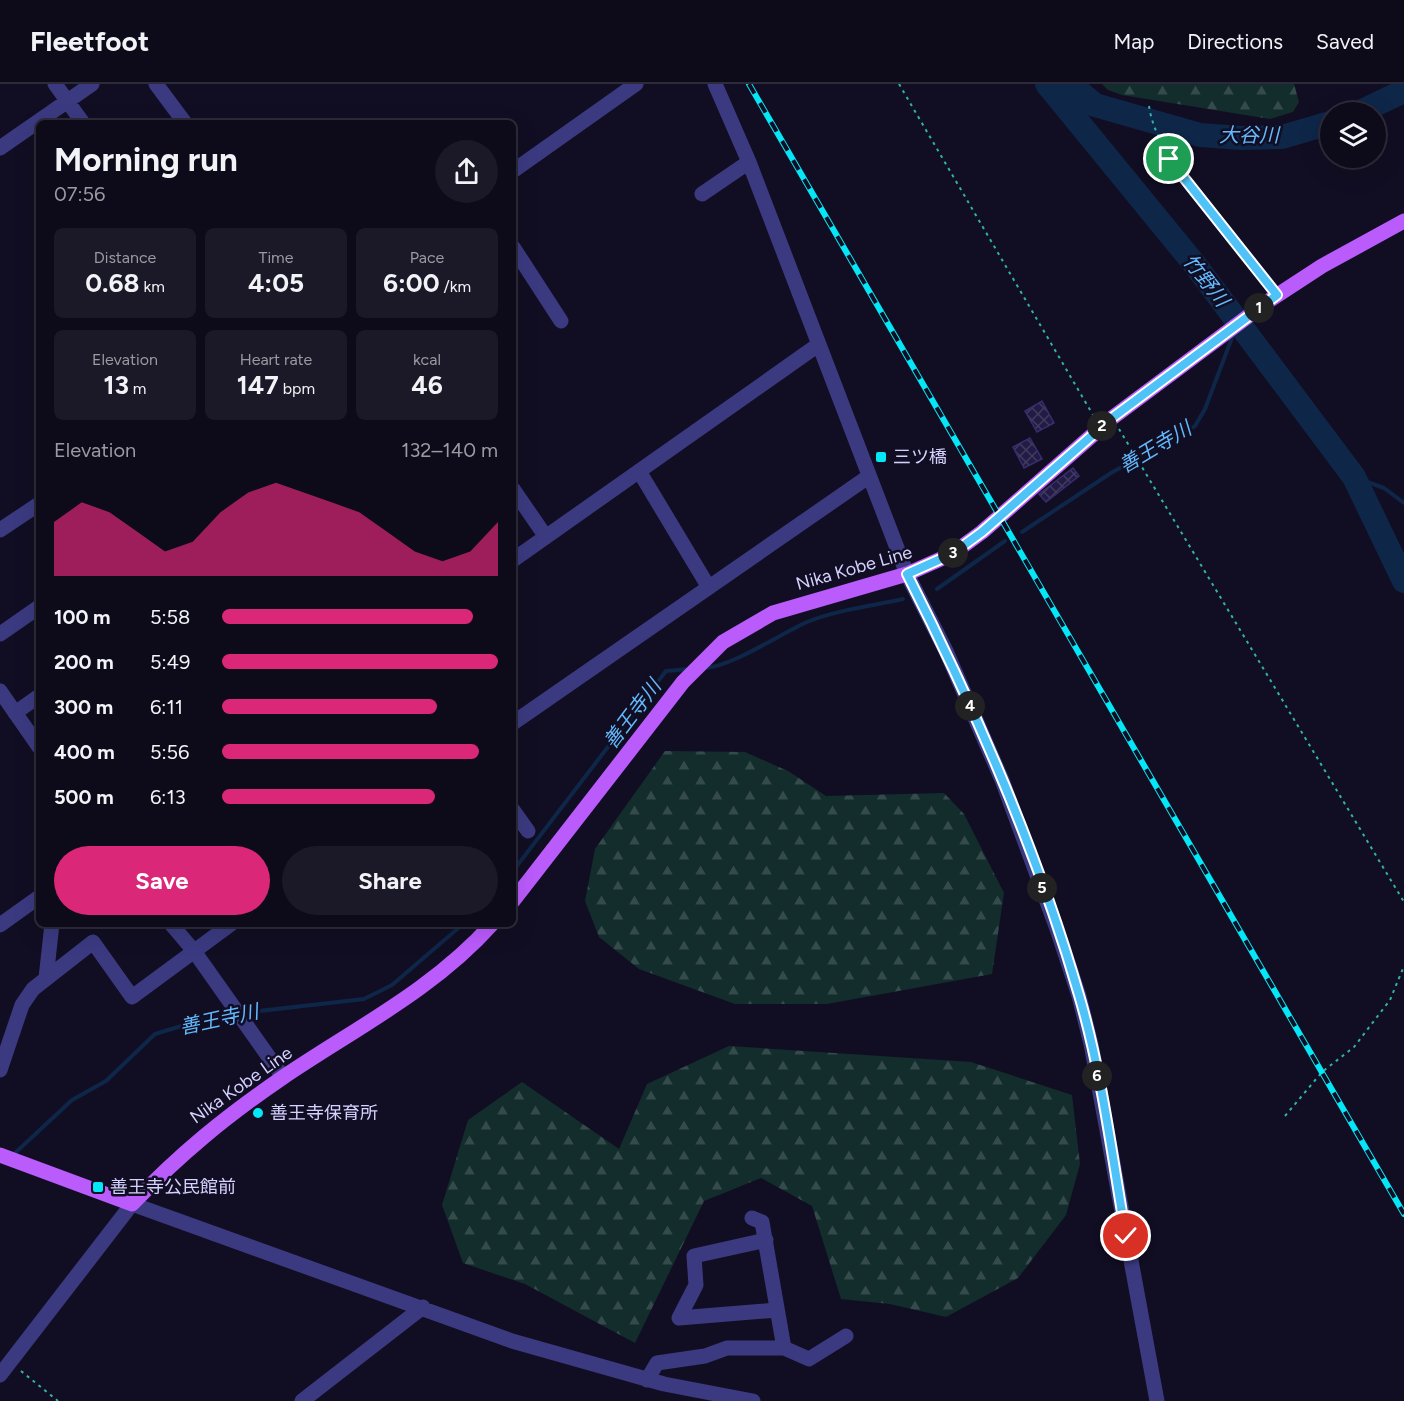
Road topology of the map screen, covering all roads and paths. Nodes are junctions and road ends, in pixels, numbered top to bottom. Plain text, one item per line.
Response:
1 (55, 84) edge
2 (92, 84) edge
3 (156, 84) edge
4 (636, 84) edge
5 (715, 84) edge
6 (899, 84) edge
7 (68, 100) junction
8 (1149, 106) dead end
9 (40, 120) edge
10 (81, 120) edge
11 (183, 120) edge
12 (36, 123) edge
13 (0, 148) edge
14 (748, 162) junction
15 (516, 169) edge
16 (702, 194) dead end
17 (1404, 221) edge
18 (516, 252) edge
19 (1274, 298) junction
20 (561, 321) dead end
21 (818, 345) junction
22 (1112, 418) junction
23 (1100, 428) junction
24 (639, 471) junction
25 (868, 477) junction
26 (516, 493) edge
27 (36, 506) edge
28 (0, 530) edge
29 (546, 537) junction
30 (516, 558) edge
31 (907, 574) junction
32 (708, 586) junction
33 (36, 609) edge
34 (0, 634) edge
35 (0, 691) edge
36 (36, 698) edge
37 (15, 713) junction
38 (516, 721) edge
39 (36, 743) edge
40 (516, 814) edge
41 (528, 831) dead end
42 (516, 897) edge
43 (36, 899) edge
44 (1404, 902) edge
45 (0, 925) edge
46 (52, 927) edge
47 (174, 927) edge
48 (227, 927) edge
49 (489, 927) edge
50 (194, 951) junction
51 (1404, 966) edge
52 (46, 978) junction
53 (0, 1070) edge
54 (283, 1077) junction
55 (1285, 1116) dead end
56 (7, 1158) edge
57 (132, 1203) junction
58 (752, 1218) dead end
59 (766, 1240) junction
60 (423, 1307) junction
61 (777, 1310) junction
62 (846, 1336) dead end
63 (784, 1348) junction
64 (5, 1369) edge
65 (646, 1380) junction
66 (58, 1401) edge
67 (302, 1401) edge
68 (753, 1401) edge
69 (1157, 1401) edge

1 - 7 street
2 - 7 street
3 - 11 street
4 - 15 street
5 - 14 street
6 - 23 path
7 - 9 street
7 - 10 street
8 - 19 path
12 - 13 street
14 - 16 street
14 - 21 street
17 - 19 main road, Nika Kobe Line
18 - 20 street
19 - 22 main road, Nika Kobe Line
21 - 24 street
21 - 25 street
22 - 23 main road, Nika Kobe Line
22 - 44 path
23 - 31 main road, Nika Kobe Line
24 - 29 street
24 - 32 street
25 - 31 street
25 - 32 street
26 - 29 street
27 - 28 street
29 - 30 street
31 - 42 main road, Nika Kobe Line
31 - 69 street
32 - 38 street
33 - 34 street
35 - 37 street
36 - 37 street
37 - 39 street
40 - 41 street
43 - 45 street
46 - 52 street
47 - 50 street
48 - 50 street
49 - 54 main road, Nika Kobe Line
50 - 52 street
50 - 54 street
51 - 55 path
52 - 53 street
54 - 57 main road, Nika Kobe Line
56 - 57 main road
57 - 60 street
57 - 64 street
58 - 59 street
59 - 61 street
59 - 61 street
60 - 65 street
60 - 67 street
61 - 63 street
62 - 63 street
63 - 65 street
64 - 66 path
65 - 68 street

